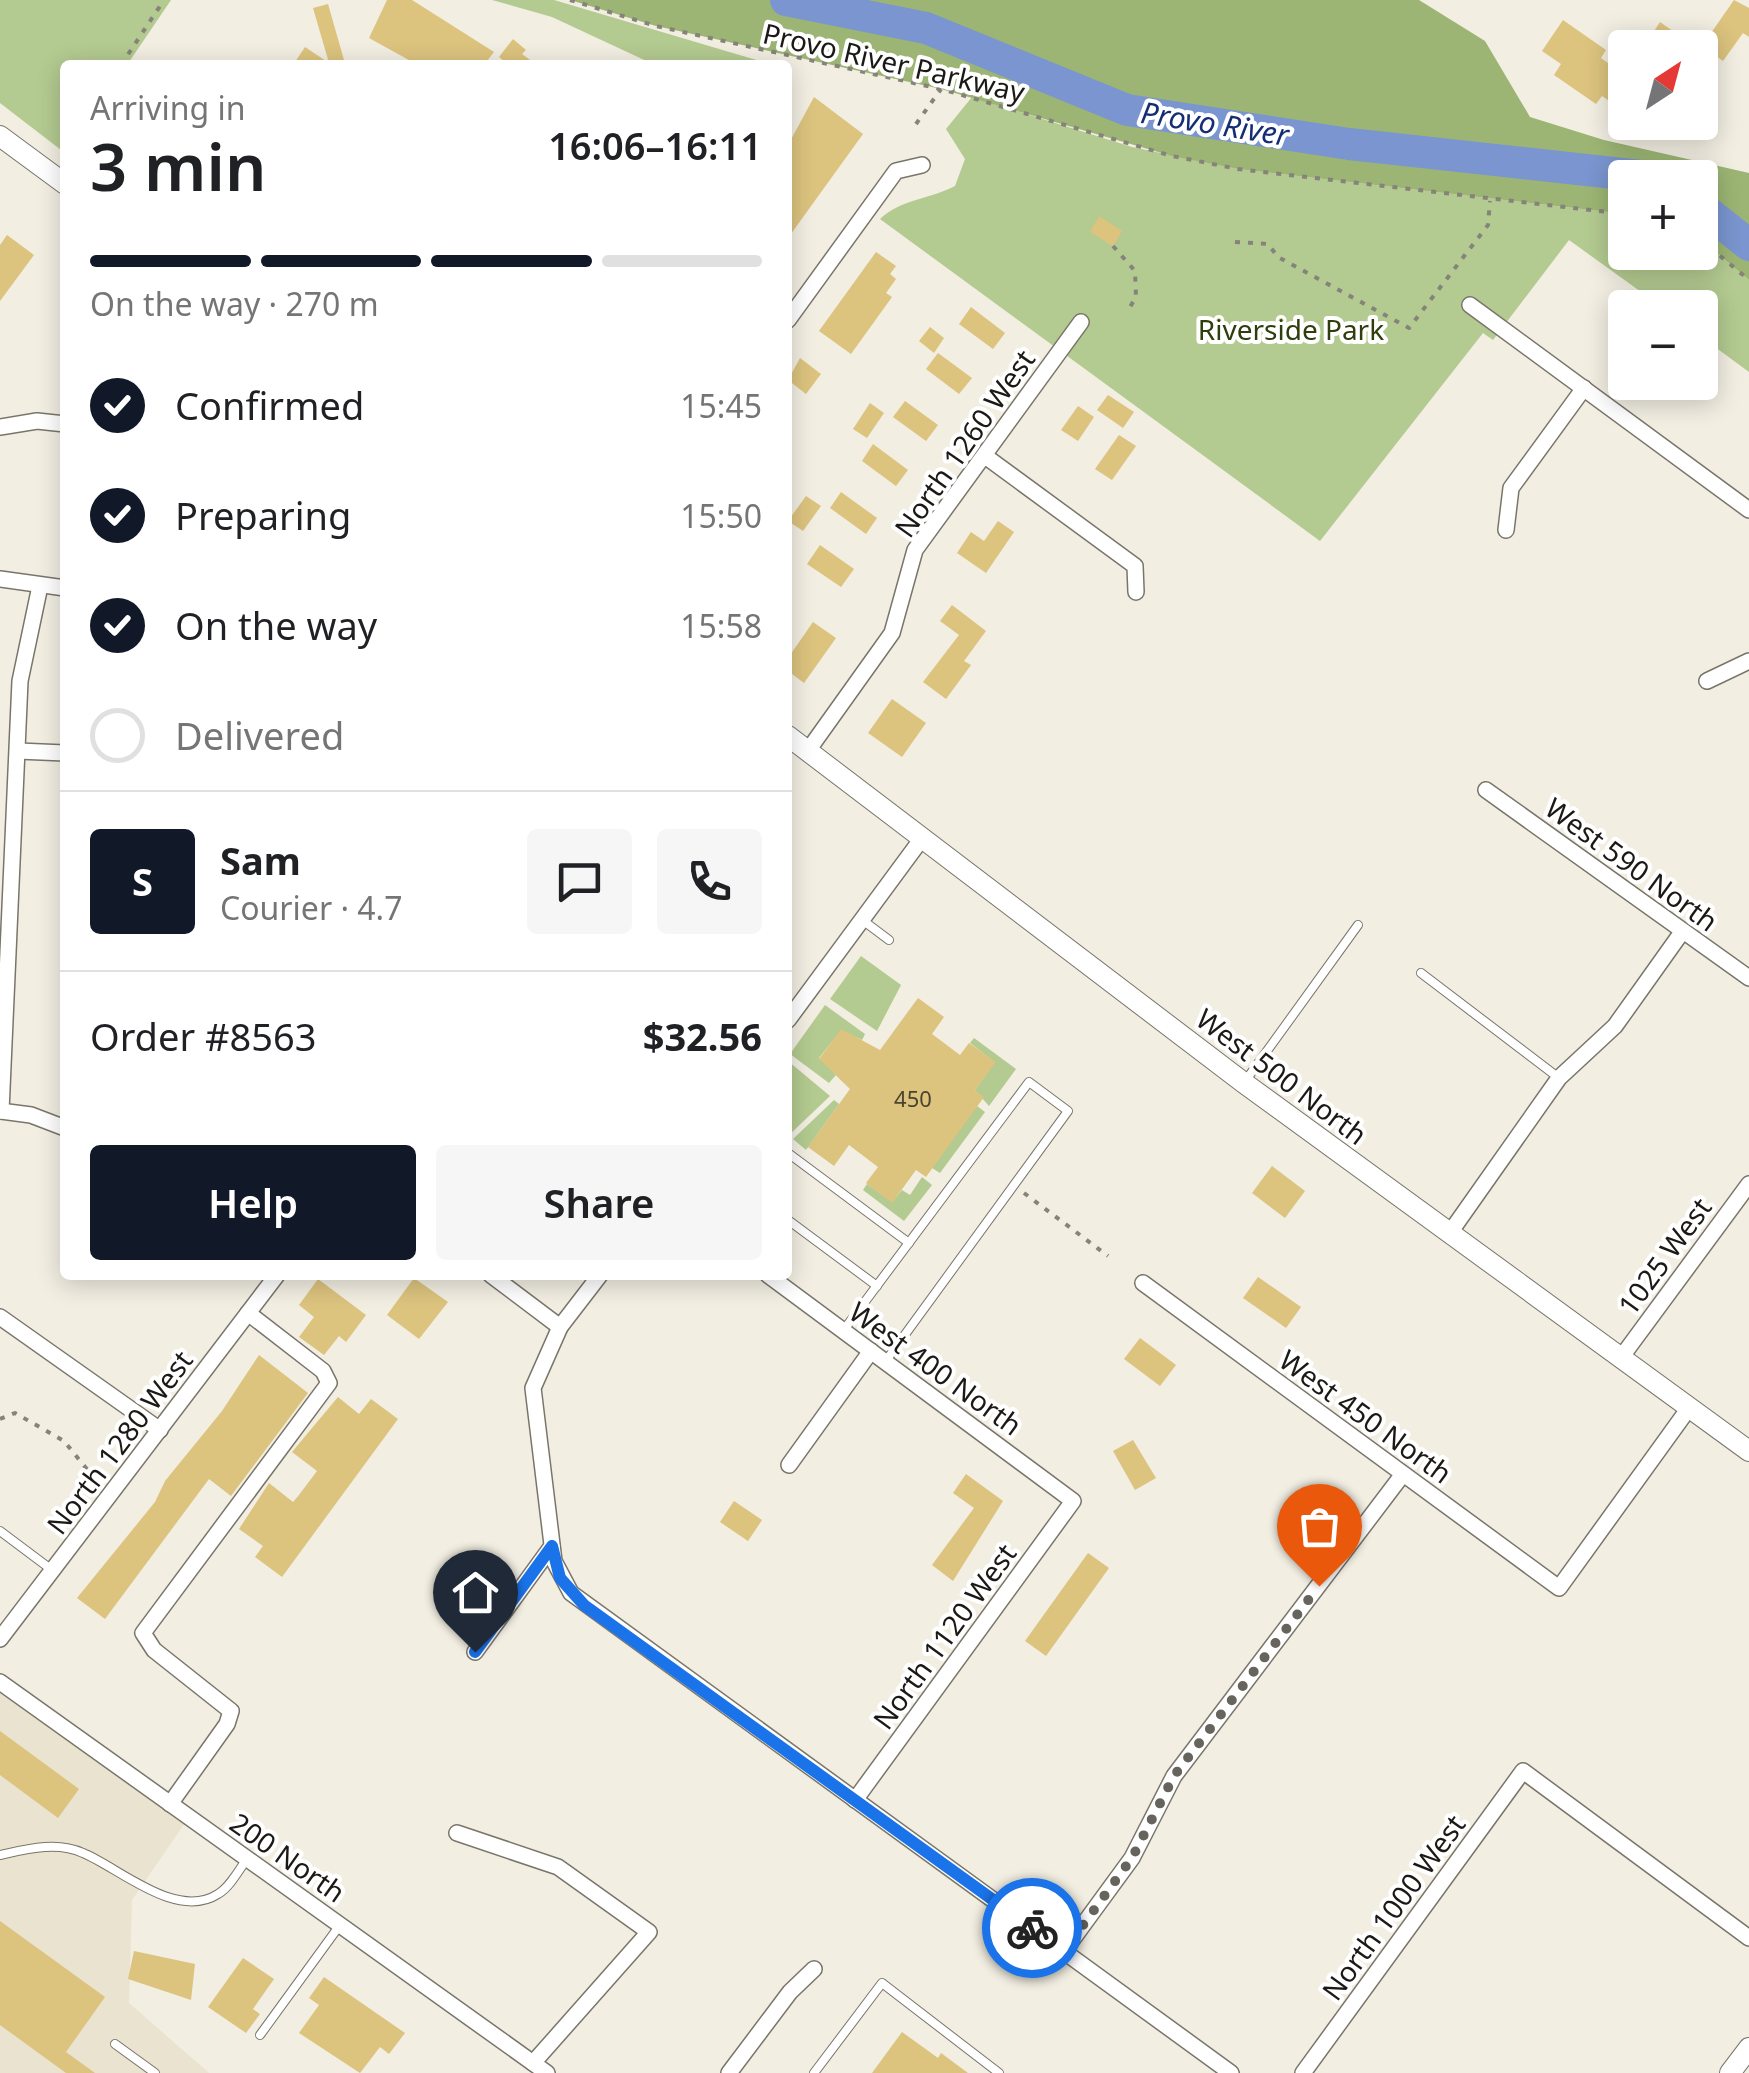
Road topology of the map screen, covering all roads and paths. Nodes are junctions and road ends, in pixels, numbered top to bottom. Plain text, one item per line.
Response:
1 (164, 0) edge
2 (570, 0) edge
3 (124, 60) edge
4 (941, 88) junction
5 (916, 124) dead end
6 (0, 136) edge
7 (922, 165) dead end
8 (60, 180) edge
9 (1490, 201) junction
10 (1608, 212) edge
11 (1235, 242) dead end
12 (1113, 246) dead end
13 (1718, 254) edge
14 (1749, 280) edge
15 (1470, 305) dead end
16 (1130, 307) dead end
17 (792, 314) edge
18 (1081, 322) dead end
19 (1584, 388) junction
20 (60, 424) edge
21 (0, 427) edge
22 (985, 456) junction
23 (1749, 510) edge
24 (1506, 530) dead end
25 (0, 580) edge
26 (40, 586) junction
27 (60, 588) edge
28 (1136, 592) dead end
29 (1749, 661) edge
30 (1707, 681) dead end
31 (792, 739) edge
32 (18, 751) junction
33 (60, 752) edge
34 (808, 752) junction
35 (1486, 790) dead end
36 (923, 836) junction
37 (862, 919) junction
38 (1358, 925) dead end
39 (1682, 932) junction
40 (890, 940) dead end
41 (1420, 972) dead end
42 (1749, 978) edge
43 (792, 1015) edge
44 (1559, 1078) junction
45 (1244, 1083) junction
46 (0, 1111) edge
47 (60, 1127) edge
48 (792, 1156) edge
49 (1749, 1184) edge
50 (1014, 1186) junction
51 (792, 1223) edge
52 (1449, 1234) junction
53 (909, 1243) junction
54 (1108, 1256) dead end
55 (273, 1280) edge
56 (497, 1280) edge
57 (596, 1280) edge
58 (775, 1280) edge
59 (1143, 1283) dead end
60 (877, 1286) junction
61 (248, 1314) junction
62 (0, 1318) edge
63 (560, 1327) junction
64 (843, 1331) junction
65 (871, 1351) junction
66 (1620, 1358) junction
67 (885, 1362) junction
68 (1689, 1408) junction
69 (0, 1419) edge
70 (160, 1430) junction
71 (1749, 1451) edge
72 (789, 1465) dead end
73 (90, 1473) dead end
74 (1403, 1474) junction
75 (1074, 1501) joint
76 (0, 1531) edge
77 (552, 1546) junction
78 (52, 1570) junction
79 (0, 1639) edge
80 (475, 1652) dead end
81 (0, 1682) edge
82 (855, 1800) junction
83 (170, 1804) junction
84 (457, 1833) dead end
85 (0, 1855) edge
86 (247, 1859) junction
87 (340, 1925) junction
88 (1749, 1938) edge
89 (1064, 1951) junction
90 (814, 1969) dead end
91 (260, 2034) dead end
92 (115, 2044) dead end
93 (1749, 2048) edge
94 (533, 2063) junction
95 (155, 2073) edge
96 (547, 2073) edge
97 (730, 2073) edge
98 (814, 2073) edge
99 (999, 2073) edge
100 (1231, 2073) edge
101 (1303, 2073) edge
102 (1730, 2073) edge

1 - 3 path
2 - 4 path, Provo River Parkway
4 - 5 path
4 - 9 path, Provo River Parkway
6 - 8 street
7 - 17 street
9 - 10 path, Provo River Parkway
9 - 11 path
12 - 16 path
13 - 14 path
15 - 19 street
18 - 22 street, North 1260 West
19 - 23 street
19 - 24 street
20 - 21 street
22 - 28 street
22 - 34 street, North 1260 West
25 - 26 street
26 - 27 street
26 - 32 street
29 - 30 street
31 - 34 street, West 500 North
32 - 33 street
32 - 46 street
34 - 36 street, West 500 North
35 - 39 street, West 590 North
36 - 37 street
36 - 45 street, West 500 North
37 - 40 lane
37 - 43 street
38 - 45 lane
39 - 42 street, West 590 North
39 - 44 street
41 - 44 lane
44 - 52 street
45 - 52 street, West 500 North
46 - 47 street
48 - 53 lane
49 - 66 street, 1025 West
50 - 53 lane
50 - 54 path
50 - 67 lane
51 - 60 lane
52 - 66 street, West 500 North
53 - 60 lane
55 - 61 street, North 1280 West
56 - 63 street
57 - 63 street
58 - 64 street, West 400 North
59 - 74 street, West 450 North
60 - 64 lane
61 - 70 street, North 1280 West
61 - 83 street
62 - 70 street
63 - 77 street
64 - 65 street, West 400 North
65 - 67 street, West 400 North
65 - 72 street
66 - 68 street, West 500 North
67 - 75 street, West 400 North
68 - 71 street, West 500 North
68 - 74 street, West 450 North
69 - 73 path
70 - 78 street, North 1280 West
74 - 89 street
75 - 82 street, North 1120 West
76 - 78 lane
77 - 80 street
77 - 82 street
78 - 79 street, North 1280 West
81 - 83 street, 200 North
82 - 89 street
83 - 86 street, 200 North
84 - 94 street
85 - 86 lane
86 - 87 street, 200 North
87 - 91 lane
87 - 94 street, 200 North
88 - 101 street, North 1000 West
89 - 100 street
90 - 97 street
92 - 95 lane
93 - 102 street
94 - 96 street, 200 North
98 - 99 lane

